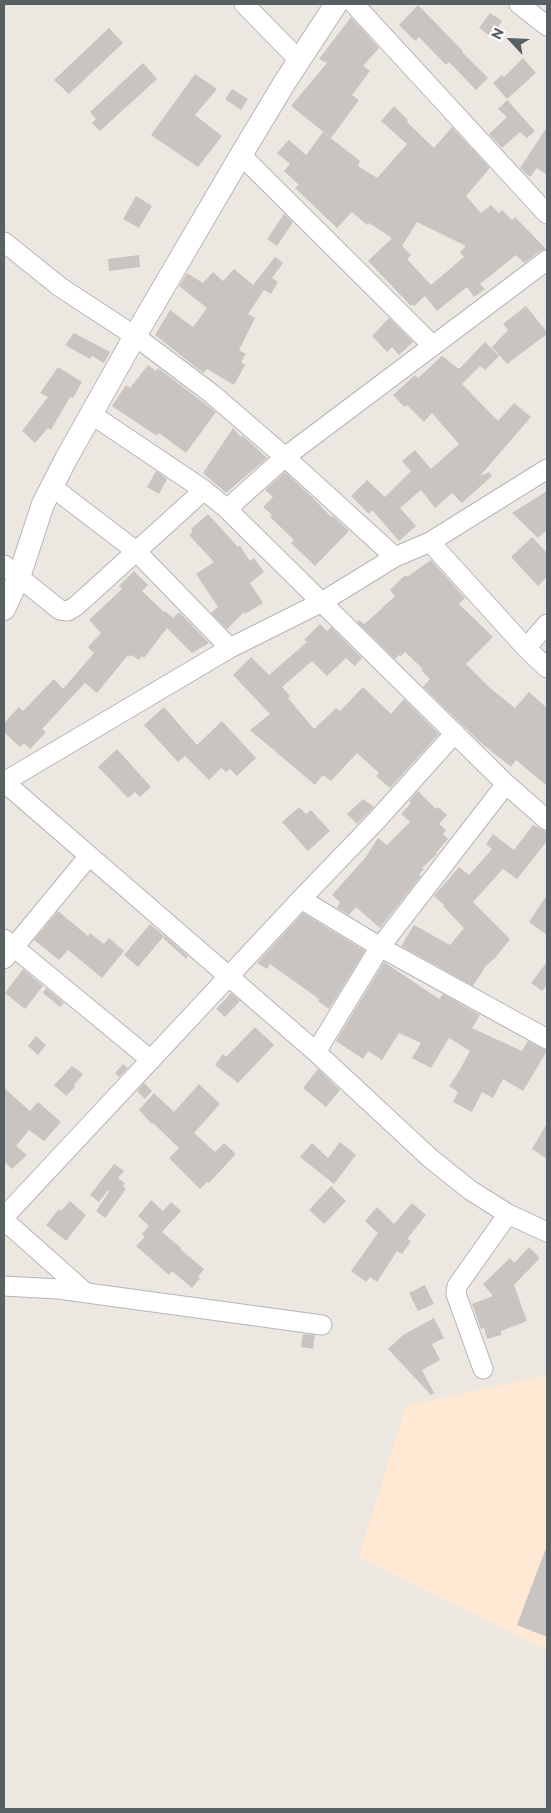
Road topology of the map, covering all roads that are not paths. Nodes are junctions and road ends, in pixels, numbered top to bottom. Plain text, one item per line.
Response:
1 (244, 4) edge
2 (336, 4) edge
3 (354, 4) edge
4 (519, 4) edge
5 (547, 26) edge
6 (299, 60) junction
7 (241, 155) junction
8 (547, 214) edge
9 (4, 242) edge
10 (547, 260) edge
11 (135, 336) junction
12 (432, 345) junction
13 (91, 414) junction
14 (285, 457) junction
15 (547, 469) edge
16 (51, 486) junction
17 (204, 490) junction
18 (227, 509) junction
19 (430, 542) junction
20 (136, 551) junction
21 (395, 557) junction
22 (11, 571) edge
23 (322, 602) junction
24 (4, 609) edge
25 (547, 624) edge
26 (230, 648) junction
27 (526, 648) junction
28 (547, 668) edge
29 (455, 733) junction
30 (4, 782) edge
31 (506, 784) junction
32 (547, 820) edge
33 (89, 856) junction
34 (301, 899) junction
35 (380, 947) junction
36 (7, 948) edge
37 (228, 977) junction
38 (547, 1039) edge
39 (316, 1052) junction
40 (151, 1060) junction
41 (508, 1214) junction
42 (4, 1219) edge
43 (547, 1232) edge
44 (4, 1286) edge
45 (86, 1293) junction
46 (322, 1325) dead end
47 (483, 1369) dead end

1 - 6 street
2 - 6 street
3 - 8 street
4 - 5 street
6 - 7 street
7 - 11 street
7 - 12 street
9 - 11 street
10 - 12 street
11 - 13 street
11 - 14 street
12 - 14 street
13 - 16 street
13 - 17 street
14 - 18 street
14 - 21 street
15 - 19 street
16 - 20 street
16 - 22 street
17 - 18 street
17 - 20 street
18 - 23 street
19 - 21 street
19 - 27 street
20 - 22 street
20 - 26 street
21 - 23 street
22 - 24 street
23 - 26 street
23 - 29 street
25 - 27 street
26 - 30 street
27 - 28 street
29 - 31 street
29 - 34 street
30 - 33 street
31 - 32 street
31 - 35 street
33 - 36 street
33 - 37 street
34 - 35 street
34 - 37 street
35 - 38 street
35 - 39 street
36 - 40 street
37 - 39 street
37 - 40 street
39 - 41 street
40 - 42 street
41 - 43 street
41 - 47 street
42 - 45 street
44 - 45 street
45 - 46 street

